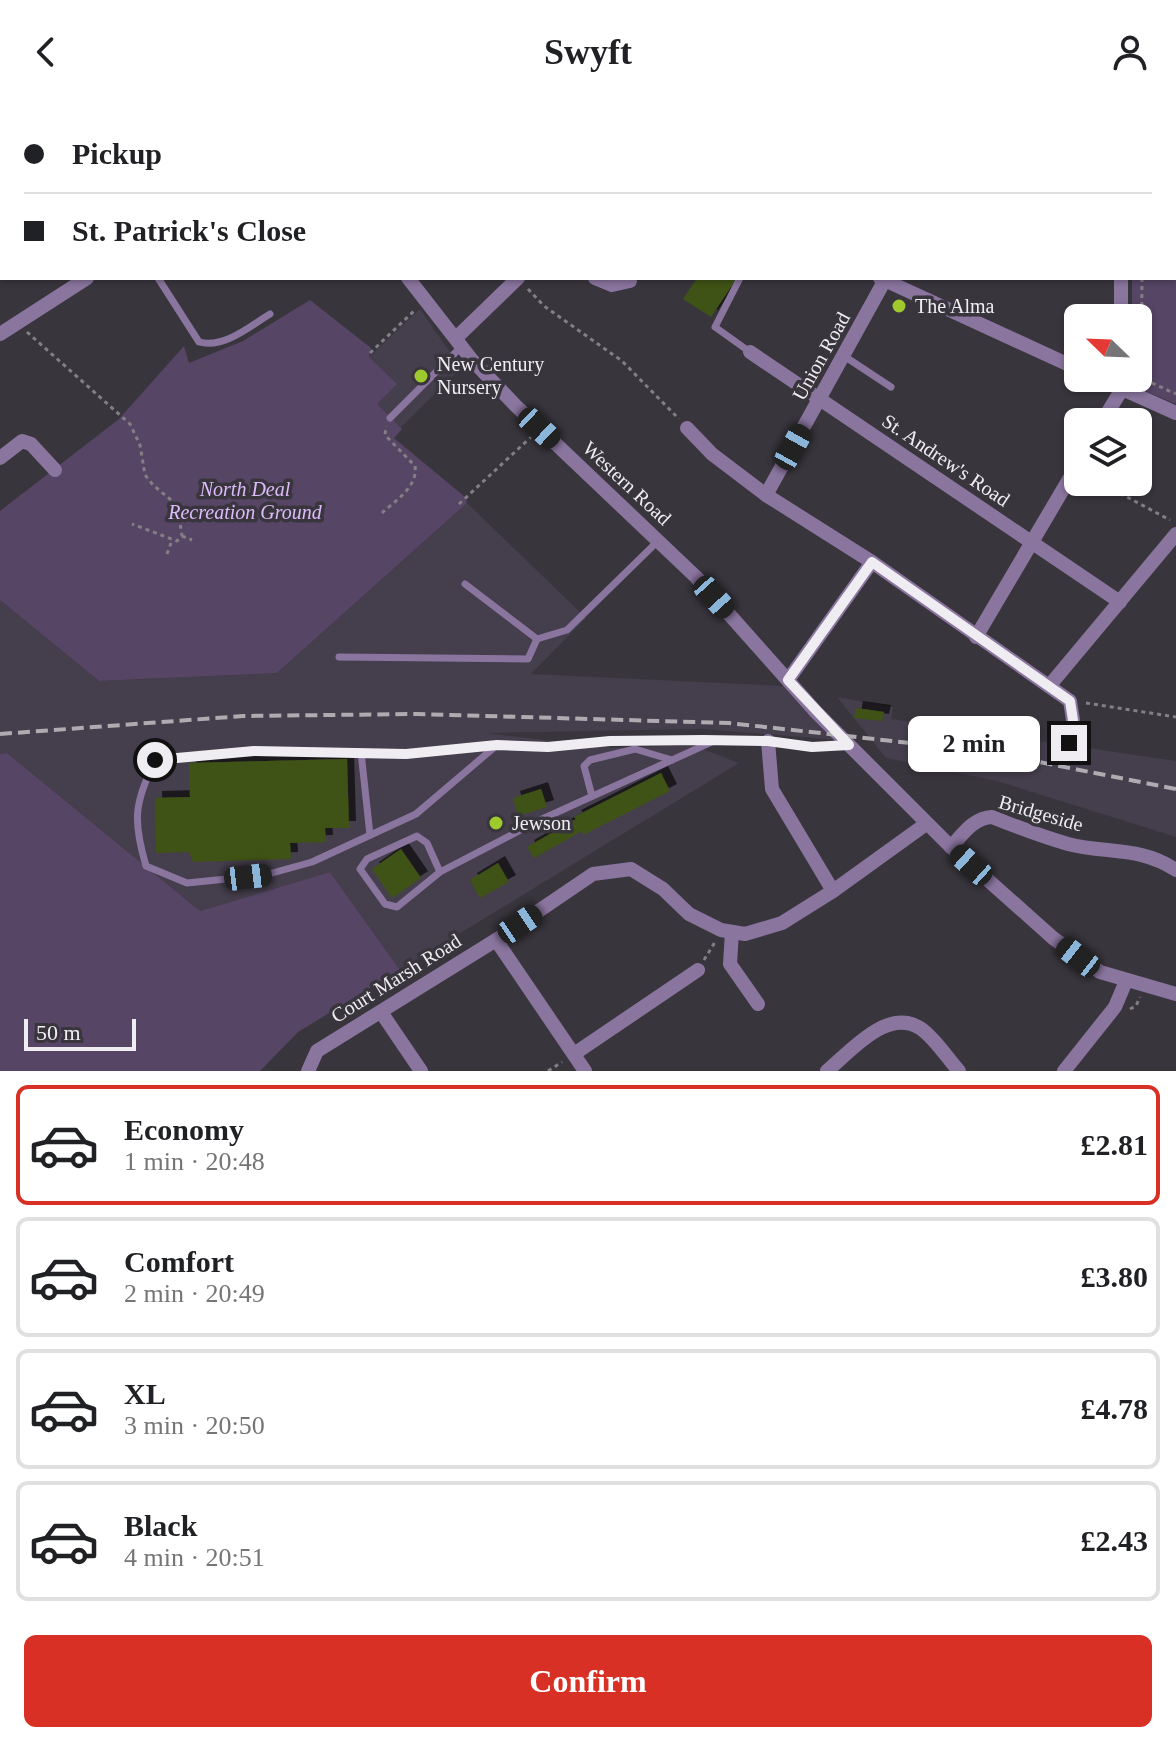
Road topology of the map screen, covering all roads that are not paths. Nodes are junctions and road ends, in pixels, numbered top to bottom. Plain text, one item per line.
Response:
1 (84, 280) edge
2 (159, 280) edge
3 (410, 280) edge
4 (516, 280) edge
5 (600, 280) edge
6 (739, 280) edge
7 (883, 280) edge
8 (886, 280) edge
9 (1121, 280) edge
10 (635, 284) edge
11 (1121, 304) edge
12 (270, 314) dead end
13 (0, 334) edge
14 (459, 342) junction
15 (750, 352) joint
16 (844, 356) junction
17 (1064, 363) edge
18 (891, 387) dead end
19 (1138, 392) edge
20 (820, 398) junction
21 (1176, 413) edge
22 (390, 418) road end
23 (687, 428) road end
24 (0, 458) edge
25 (55, 470) dead end
26 (1064, 488) edge
27 (766, 495) junction
28 (1176, 534) edge
29 (658, 541) junction
30 (1032, 542) junction
31 (872, 562) junction
32 (465, 584) dead end
33 (1120, 602) junction
34 (976, 637) junction
35 (537, 639) junction
36 (339, 657) dead end
37 (788, 680) junction
38 (1050, 685) junction
39 (716, 740) junction
40 (768, 741) junction
41 (1069, 743) dead end
42 (497, 745) junction
43 (849, 745) junction
44 (361, 752) junction
45 (672, 760) junction
46 (592, 796) junction
47 (926, 824) junction
48 (370, 835) junction
49 (951, 847) junction
50 (1176, 870) edge
51 (440, 872) junction
52 (833, 891) junction
53 (727, 931) junction
54 (496, 940) junction
55 (698, 970) road end
56 (1126, 981) junction
57 (1176, 994) edge
58 (758, 1004) dead end
59 (381, 1012) junction
60 (574, 1054) junction
61 (308, 1071) edge
62 (421, 1071) edge
63 (585, 1071) edge
64 (827, 1071) edge
65 (959, 1071) edge
66 (1064, 1071) edge

1 - 13 street
2 - 12 lane
3 - 14 street, Western Road
4 - 14 street
5 - 10 street
6 - 15 lane
7 - 16 street, Union Road
8 - 17 street
9 - 11 street
14 - 22 lane
14 - 29 street, Western Road
15 - 20 street, St. Andrew's Road
16 - 18 lane
16 - 20 street, Union Road
19 - 21 street
20 - 27 street, Union Road
20 - 30 street, St. Andrew's Road
23 - 27 street
24 - 25 street
26 - 30 street
27 - 31 street
28 - 33 street
29 - 35 lane
29 - 37 street, Western Road
30 - 33 street, St. Andrew's Road
30 - 34 street
31 - 34 street
31 - 37 street
32 - 35 lane
33 - 38 street
34 - 38 street
35 - 36 lane
37 - 43 street, Western Road
38 - 41 street
39 - 40 lane
39 - 42 lane
39 - 45 lane
40 - 43 lane
40 - 52 street
42 - 44 lane
42 - 48 lane
43 - 47 street, Western Road
44 - 48 lane
44 - 48 lane
45 - 46 lane
45 - 46 lane
46 - 51 lane
47 - 49 street, Western Road
47 - 52 street
49 - 50 street, Bridgeside
49 - 56 street, Western Road
51 - 51 lane
52 - 53 street
53 - 54 street, Court Marsh Road
53 - 58 street
54 - 59 street, Court Marsh Road
54 - 60 street
55 - 60 street
56 - 57 street, Western Road
56 - 66 street
59 - 61 street, Court Marsh Road
59 - 62 street
60 - 63 street
64 - 65 street

